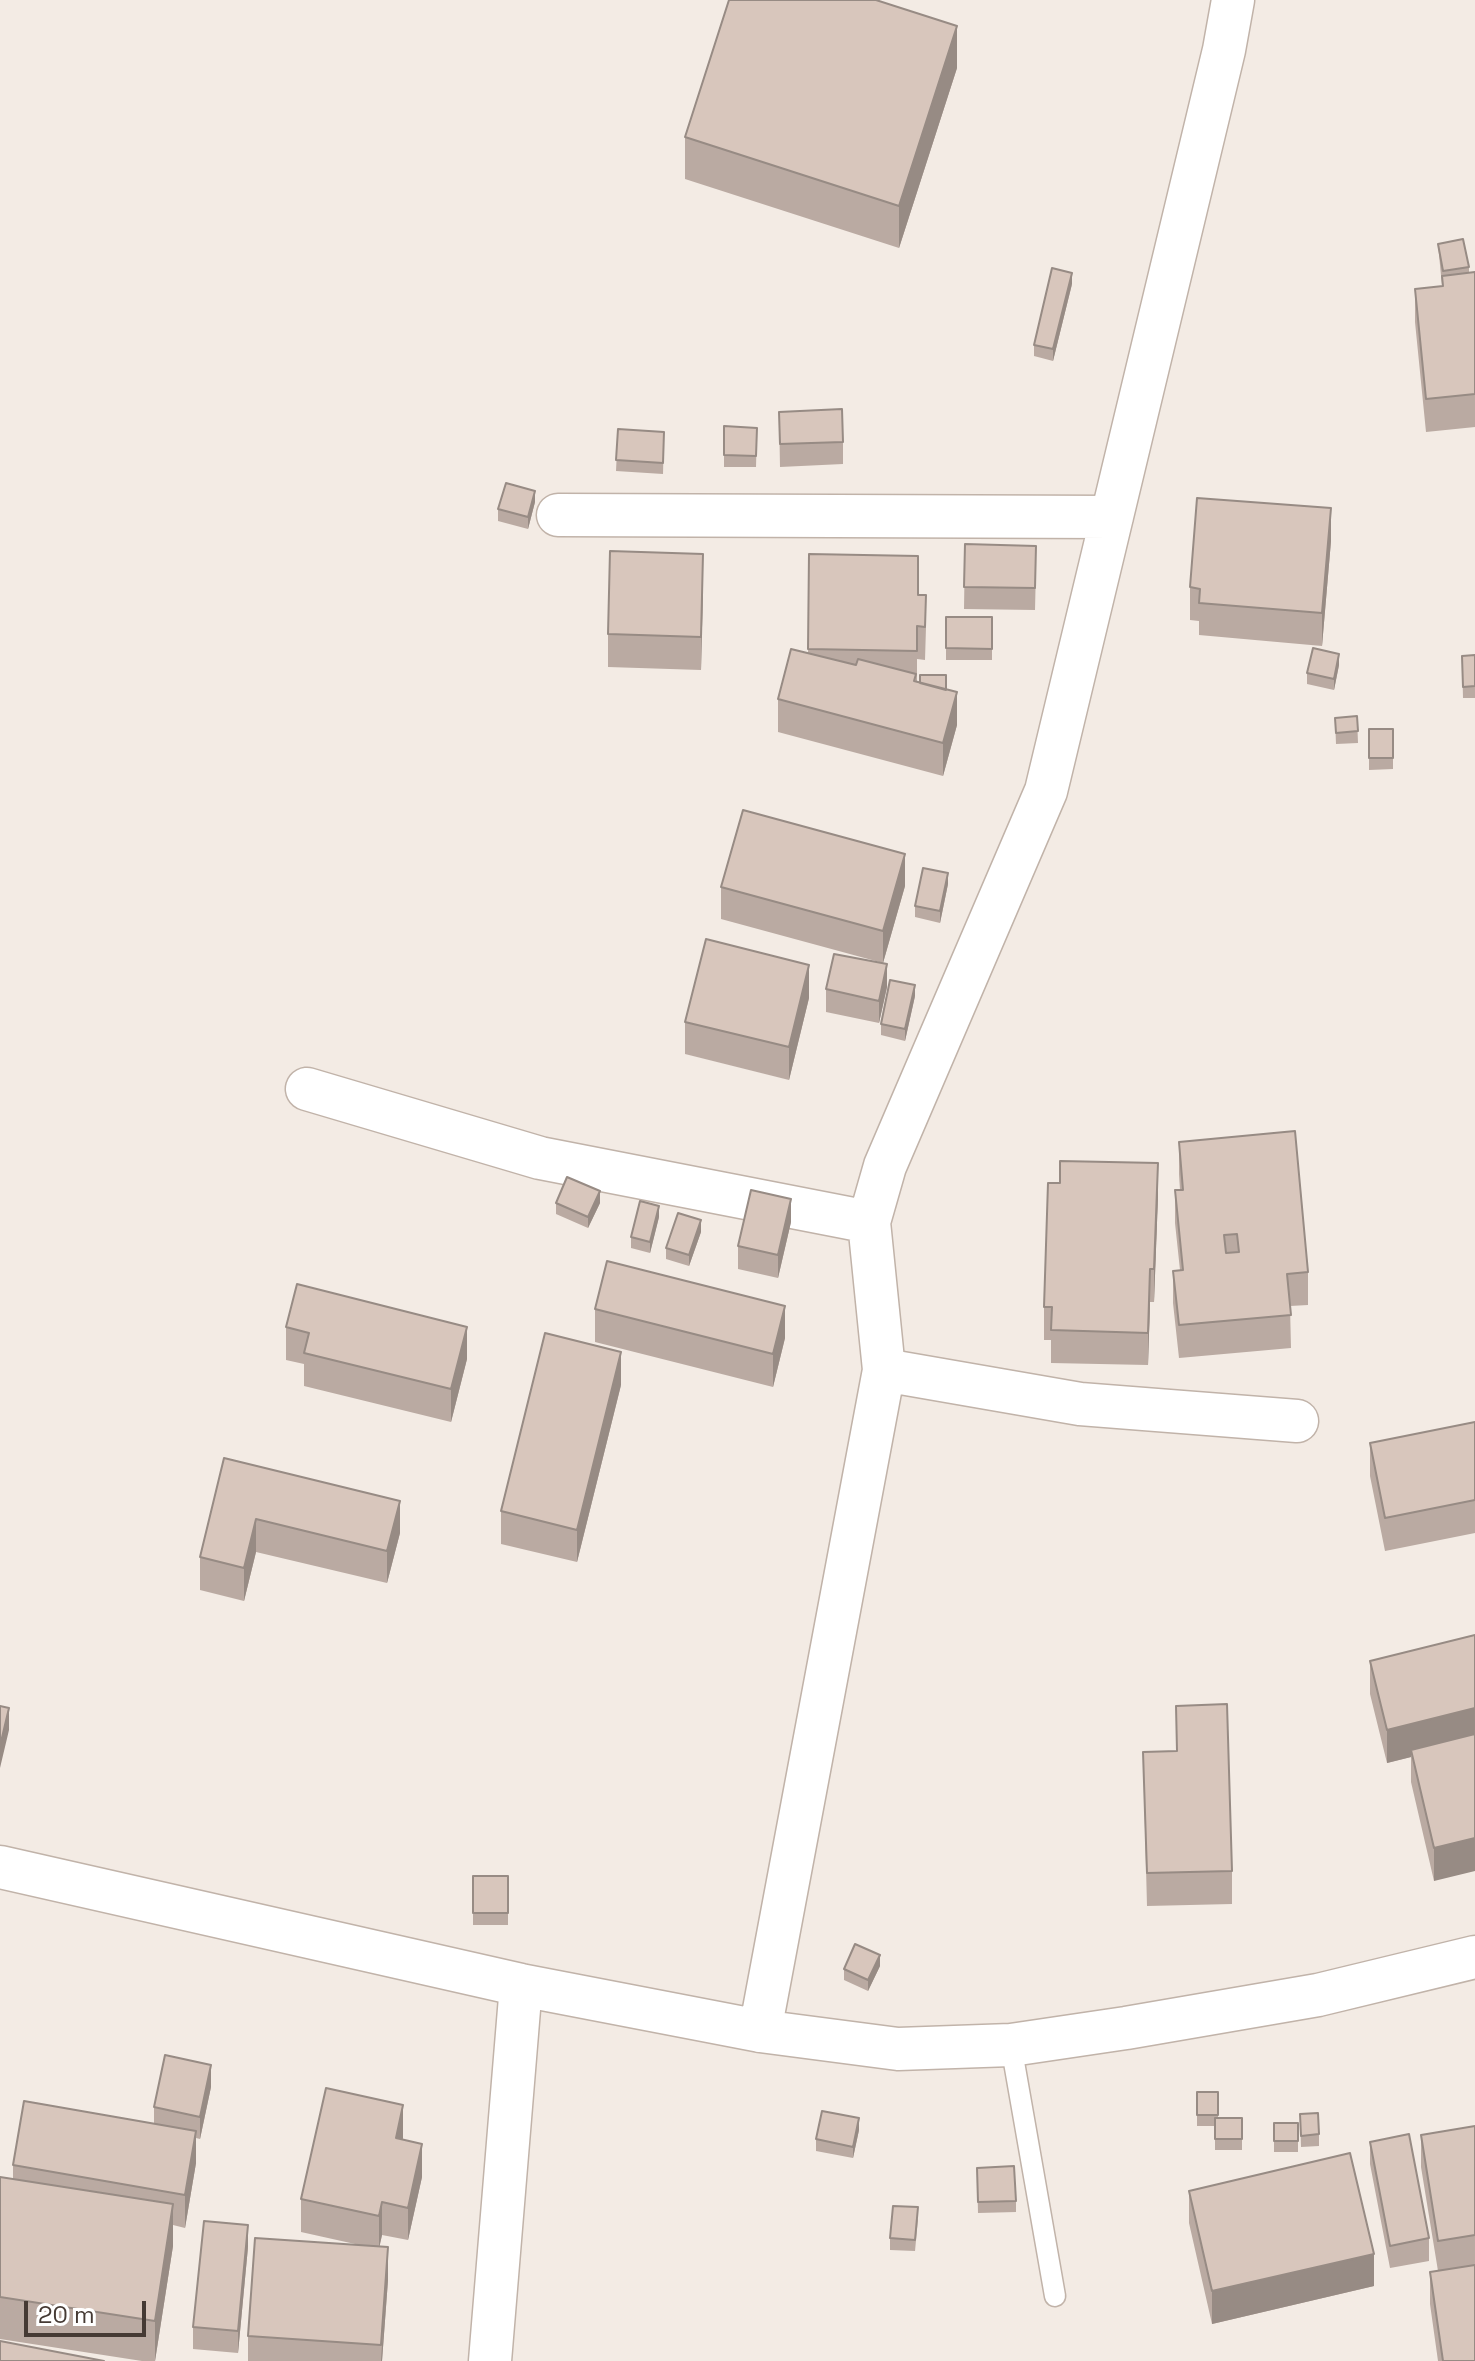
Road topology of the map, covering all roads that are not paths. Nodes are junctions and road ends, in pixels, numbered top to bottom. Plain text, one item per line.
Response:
1 (1233, 0) edge
2 (558, 515) dead end
3 (1112, 517) junction
4 (307, 1089) dead end
5 (869, 1222) junction
6 (884, 1370) junction
7 (1297, 1421) dead end
8 (0, 1867) edge
9 (1475, 1957) edge
10 (521, 1985) junction
11 (760, 2031) junction
12 (1011, 2045) junction
13 (1055, 2296) dead end
14 (490, 2361) edge

1 - 3 street
2 - 3 street
3 - 5 street
4 - 5 street
5 - 6 street
6 - 7 street
6 - 11 street
8 - 10 street
9 - 12 street
10 - 11 street
10 - 14 street
11 - 12 street
12 - 13 lane

